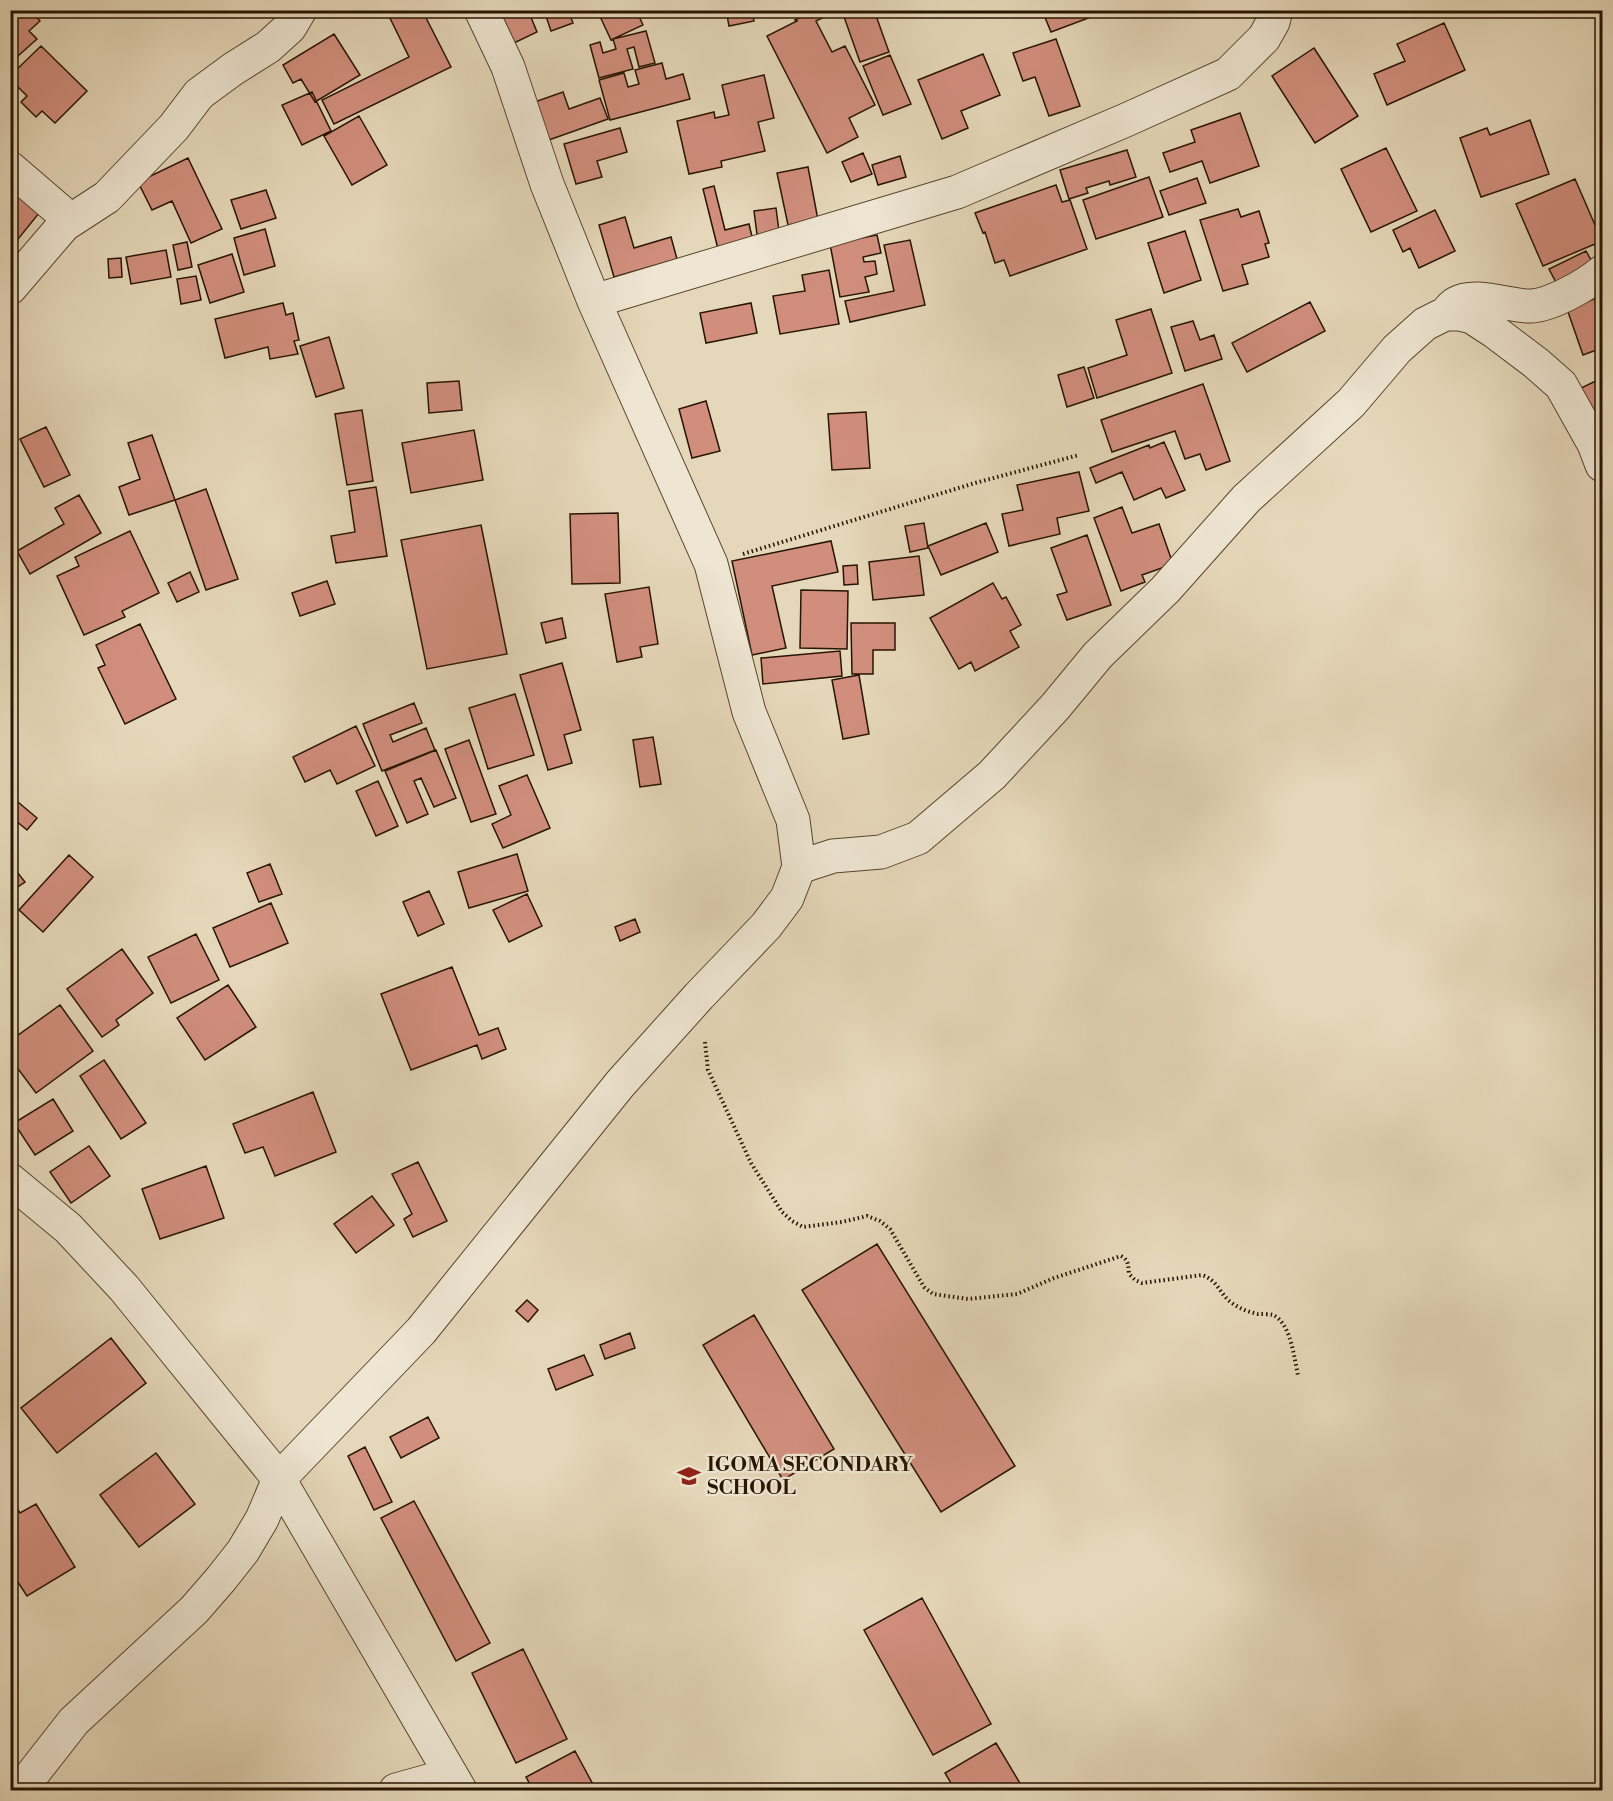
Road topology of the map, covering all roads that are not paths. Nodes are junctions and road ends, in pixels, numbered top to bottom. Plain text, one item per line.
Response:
1 (300, 10) edge
2 (481, 10) edge
3 (1276, 10) edge
4 (10, 168) edge
5 (64, 225) junction
6 (1602, 272) edge
7 (10, 288) edge
8 (594, 301) junction
9 (1445, 314) junction
10 (1602, 465) edge
11 (799, 867) junction
12 (10, 1180) edge
13 (279, 1479) junction
14 (455, 1783) edge
15 (20, 1791) edge
16 (396, 1791) edge

1 - 5 street
2 - 8 street
3 - 8 street
4 - 5 street
5 - 7 street
6 - 9 street
8 - 11 street
9 - 10 street
9 - 11 street
11 - 13 street
12 - 13 street
13 - 14 street
13 - 15 street
14 - 16 street

